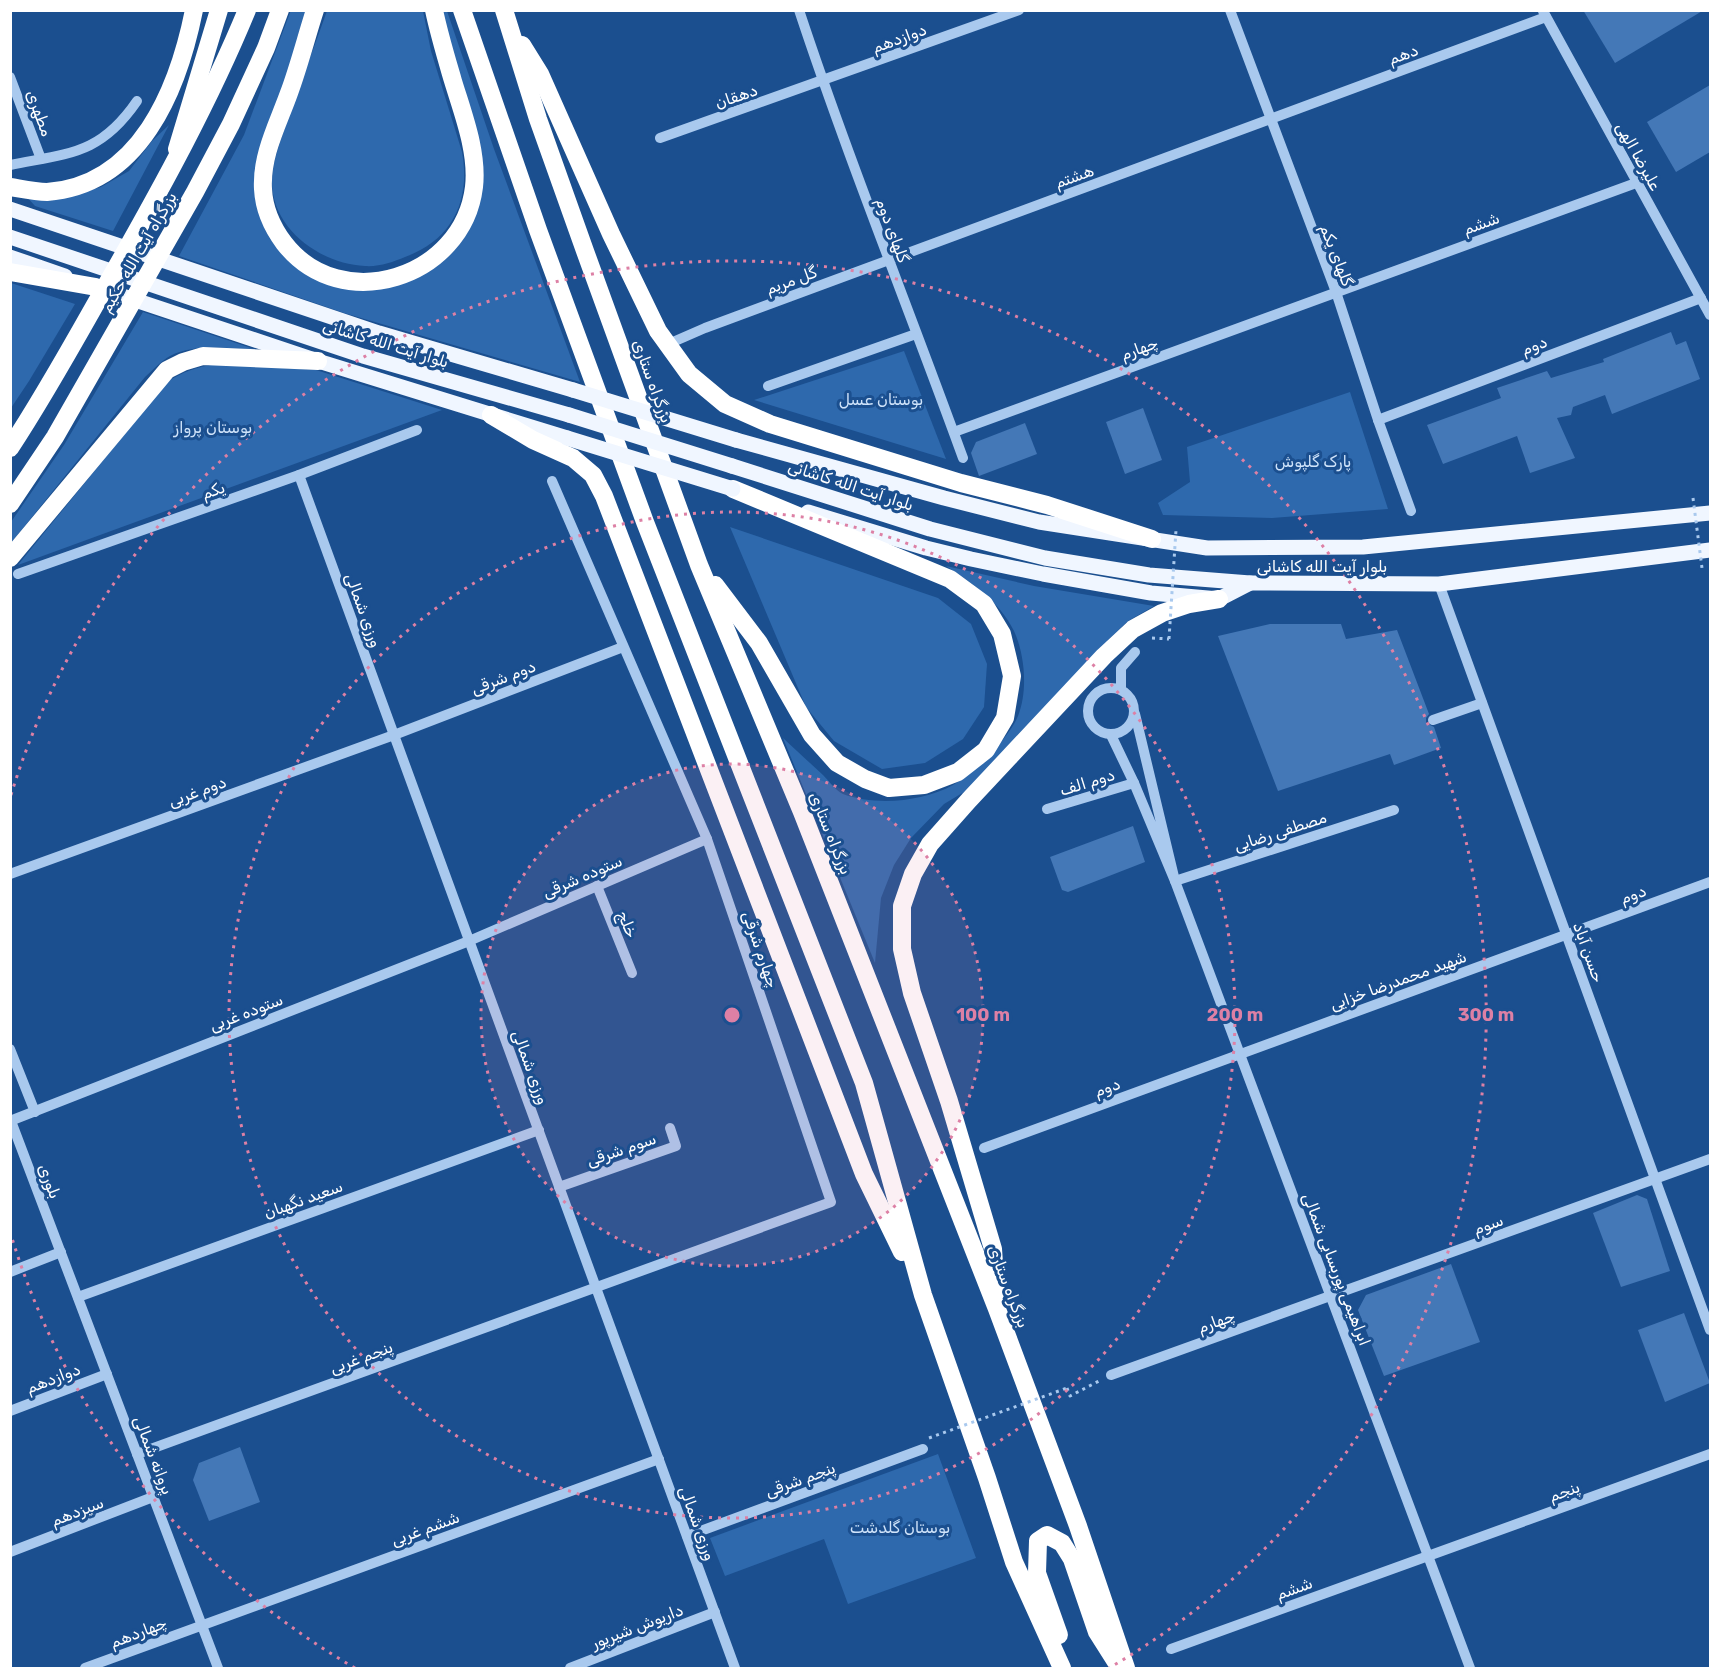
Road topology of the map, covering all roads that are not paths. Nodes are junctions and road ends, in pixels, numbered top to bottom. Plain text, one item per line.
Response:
1 (194, 10) edge
2 (219, 10) edge
3 (247, 10) edge
4 (280, 10) edge
5 (315, 10) edge
6 (434, 10) edge
7 (462, 10) edge
8 (799, 10) edge
9 (1019, 10) edge
10 (1230, 10) edge
11 (1545, 14) edge
12 (506, 17) edge
13 (10, 77) edge
14 (823, 81) junction
15 (137, 101) dead end
16 (1270, 119) junction
17 (660, 138) dead end
18 (41, 159) junction
19 (10, 165) edge
20 (172, 166) junction
21 (1636, 183) junction
22 (10, 187) edge
23 (10, 208) edge
24 (10, 237) edge
25 (10, 257) edge
26 (888, 260) junction
27 (10, 272) edge
28 (96, 287) junction
29 (1336, 292) junction
30 (1701, 298) junction
31 (1710, 315) edge
32 (916, 334) junction
33 (666, 345) junction
34 (318, 362) junction
35 (768, 387) dead end
36 (491, 416) junction
37 (31, 417) junction
38 (1378, 420) junction
39 (417, 430) dead end
40 (954, 432) junction
41 (10, 437) edge
42 (10, 448) edge
43 (963, 458) dead end
44 (299, 475) junction
45 (552, 481) dead end
46 (732, 489) junction
47 (10, 504) edge
48 (1412, 511) dead end
49 (1710, 513) edge
50 (1152, 539) junction
51 (1710, 550) edge
52 (699, 565) junction
53 (14, 566) edge
54 (1250, 583) junction
55 (1439, 584) junction
56 (1219, 599) junction
57 (623, 647) junction
58 (1135, 652) dead end
59 (1121, 690) junction
60 (1482, 703) junction
61 (1134, 714) junction
62 (1433, 720) dead end
63 (394, 735) junction
64 (1111, 735) junction
65 (1134, 783) junction
66 (1047, 809) dead end
67 (1394, 810) dead end
68 (707, 839) junction
69 (10, 874) edge
70 (1176, 881) junction
71 (1710, 882) edge
72 (597, 886) junction
73 (1566, 934) junction
74 (469, 940) junction
75 (632, 973) dead end
76 (10, 1049) edge
77 (1240, 1054) junction
78 (35, 1112) junction
79 (11, 1121) edge
80 (670, 1128) dead end
81 (538, 1130) junction
82 (984, 1148) dead end
83 (1710, 1160) edge
84 (1656, 1179) junction
85 (559, 1187) junction
86 (61, 1252) junction
87 (10, 1272) edge
88 (596, 1287) junction
89 (922, 1295) junction
90 (1331, 1296) junction
91 (78, 1297) junction
92 (997, 1309) junction
93 (1710, 1330) edge
94 (107, 1374) junction
95 (1111, 1375) road end
96 (10, 1411) edge
97 (923, 1449) dead end
98 (137, 1454) junction
99 (1710, 1454) edge
100 (659, 1459) junction
101 (153, 1497) junction
102 (687, 1536) junction
103 (10, 1552) edge
104 (1428, 1556) junction
105 (715, 1612) junction
106 (201, 1624) junction
107 (1171, 1649) dead end
108 (84, 1668) edge
109 (218, 1668) edge
110 (570, 1668) edge
111 (735, 1668) edge
112 (1062, 1668) edge
113 (1069, 1668) edge
114 (1120, 1668) edge
115 (1126, 1668) edge
116 (1470, 1668) edge

1 - 22 highway
2 - 20 highway
3 - 20 highway, بزرگراه آیت الله حکیم, bridge
4 - 47 highway, بزرگراه آیت الله حکیم, bridge
5 - 6 highway
7 - 89 highway
8 - 14 street, گلهای دوم
9 - 14 street, دوازدهم
10 - 16 street, گلهای یکم
11 - 16 street, دهم
11 - 21 street, علیرضا الهی
12 - 33 highway
12 - 52 highway, بزرگراه ستاری
13 - 18 street, مطهری
14 - 17 street, دهقان
14 - 26 street, گلهای دوم
15 - 18 street
16 - 26 street, هشتم
16 - 29 street, گلهای یکم
18 - 19 street
20 - 37 highway, بزرگراه آیت الله حکیم, bridge
21 - 29 street, ششم
21 - 30 street, علیرضا الهی
23 - 50 main road, بلوار آیت الله کاشانی, bridge
24 - 54 main road, بلوار آیت الله کاشانی, bridge
25 - 28 main road
26 - 32 street, گلهای دوم
26 - 33 street, گل مریم
27 - 28 highway
28 - 34 main road
29 - 38 street, گلهای یکم
29 - 40 street, چهارم
30 - 31 street, علیرضا الهی
30 - 38 street, دوم
32 - 35 street
32 - 40 street, گلهای دوم
33 - 50 highway
34 - 36 main road
34 - 53 highway
36 - 46 main road, bridge
36 - 89 highway
37 - 41 highway, bridge
37 - 42 highway, بزرگراه آیت الله حکیم, bridge
38 - 48 street, گلهای یکم
39 - 44 street, یکم
40 - 43 street, گلهای دوم
44 - 53 street, یکم
44 - 63 street, ورزی شمالی
45 - 57 street, چهارم شرقی
46 - 52 highway
46 - 56 main road
49 - 50 main road, بلوار آیت الله کاشانی
51 - 55 main road, بلوار آیت الله کاشانی
52 - 92 highway, بزرگراه ستاری
54 - 55 main road, بلوار آیت الله کاشانی
54 - 56 main road
55 - 60 street, حسن آباد
56 - 92 highway
57 - 63 street, دوم شرقی
57 - 68 street, چهارم شرقی
58 - 59 street
59 - 61 street
59 - 64 street
60 - 62 street
60 - 73 street, حسن آباد
61 - 64 street
61 - 70 street, ابراهیمی پوربسابی شمالی
63 - 69 street, دوم غربی
63 - 74 street, ورزی شمالی
64 - 65 street, ابراهیمی پوربسابی شمالی
65 - 66 street, دوم الف
65 - 70 street, ابراهیمی پوربسابی شمالی
67 - 70 street, مصطفی رضایی
68 - 72 street, ستوده شرقی
68 - 88 street, چهارم شرقی
70 - 77 street, ابراهیمی پوربسابی شمالی
71 - 73 street, دوم
72 - 74 street, ستوده شرقی
72 - 75 street, خلج
73 - 77 street, شهید محمدرضا خزایی
73 - 84 street, حسن آباد
74 - 78 street, ستوده غربی
74 - 81 street, ورزی شمالی
76 - 78 street
77 - 82 street, دوم
77 - 90 street, ابراهیمی پوربسابی شمالی
78 - 79 street, ستوده غربی
79 - 86 street, بلوری
80 - 85 street, سوم شرقی
81 - 85 street, ورزی شمالی
81 - 91 street, سعید نگهبان
83 - 84 street
84 - 90 street, سوم
84 - 93 street, حسن آباد
85 - 88 street, ورزی شمالی
86 - 87 street
86 - 91 street, پروانه شمالی
88 - 98 street, پنجم غربی
88 - 100 street, ورزی شمالی
89 - 112 highway
90 - 95 street, چهارم
90 - 104 street, ابراهیمی پوربسابی شمالی
91 - 94 street, پروانه شمالی
92 - 115 highway, بزرگراه ستاری
94 - 96 street, دوازدهم
94 - 98 street, پروانه شمالی
97 - 102 street, پنجم شرقی
98 - 101 street, پروانه شمالی
99 - 104 street, پنجم
100 - 102 street, ورزی شمالی
100 - 106 street, ششم غربی
101 - 103 street, سیزدهم
101 - 106 street, پروانه شمالی
102 - 105 street, ورزی شمالی
104 - 107 street, ششم
104 - 116 street, ابراهیمی پوربسابی شمالی
105 - 110 street, داریوش شیرپور
105 - 111 street, ورزی شمالی
106 - 108 street, چهاردهم
106 - 109 street, پروانه شمالی
113 - 114 highway

